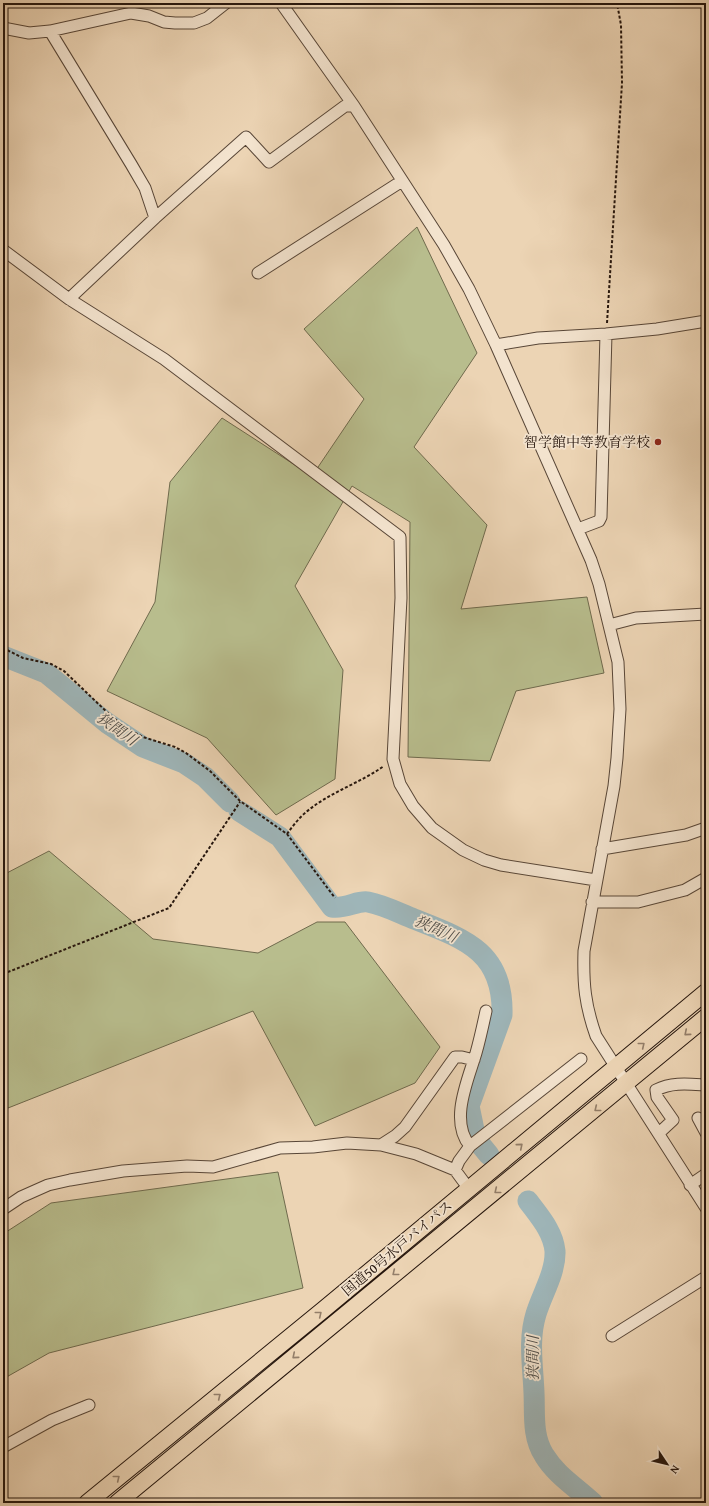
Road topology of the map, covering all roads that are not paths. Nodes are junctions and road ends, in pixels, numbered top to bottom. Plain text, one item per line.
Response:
1 (226, 3) edge
2 (281, 3) edge
3 (3, 28) edge
4 (50, 31) junction
5 (354, 106) junction
6 (402, 181) junction
7 (155, 218) junction
8 (3, 250) edge
9 (258, 273) dead end
10 (69, 299) junction
11 (706, 321) edge
12 (606, 334) junction
13 (496, 344) junction
14 (578, 529) junction
15 (706, 614) edge
16 (609, 625) junction
17 (706, 828) edge
18 (602, 849) junction
19 (706, 878) edge
20 (596, 880) junction
21 (592, 902) junction
22 (706, 992) edge
23 (486, 1011) dead end
24 (706, 1018) edge
25 (581, 1059) dead end
26 (474, 1060) junction
27 (615, 1067) junction
28 (627, 1084) junction
29 (706, 1085) edge
30 (698, 1118) dead end
31 (659, 1133) junction
32 (706, 1133) edge
33 (381, 1145) junction
34 (470, 1146) junction
35 (455, 1170) junction
36 (706, 1174) edge
37 (690, 1184) junction
38 (469, 1189) junction
39 (706, 1208) edge
40 (3, 1209) edge
41 (706, 1277) edge
42 (612, 1336) dead end
43 (89, 1405) dead end
44 (3, 1447) edge
45 (87, 1503) edge
46 (117, 1503) edge

1 - 4 street
2 - 5 street
3 - 4 street
4 - 7 street
5 - 6 street
5 - 7 street
6 - 9 street
6 - 13 street
7 - 10 street
8 - 10 street
10 - 20 street
11 - 12 street
12 - 13 street
12 - 14 street
13 - 14 street
14 - 16 street
15 - 16 street
16 - 18 street
17 - 18 street
18 - 20 street
19 - 21 street
20 - 21 street
21 - 27 street
27 -> 22 highway, 国道50号水戸バイパス
23 - 26 street
24 -> 28 highway, 国道50号水戸バイパス
25 - 34 street
26 - 33 street
26 - 34 street
27 - 28 street
38 -> 27 highway, 国道50号水戸バイパス
28 - 31 street
28 -> 46 highway, 国道50号水戸バイパス
29 - 31 street
30 - 32 street
31 - 37 street
33 - 35 street
33 - 40 street
34 - 35 street
35 - 38 street
36 - 37 street
37 - 39 street
45 -> 38 highway, 国道50号水戸バイパス
41 - 42 street
43 - 44 street

